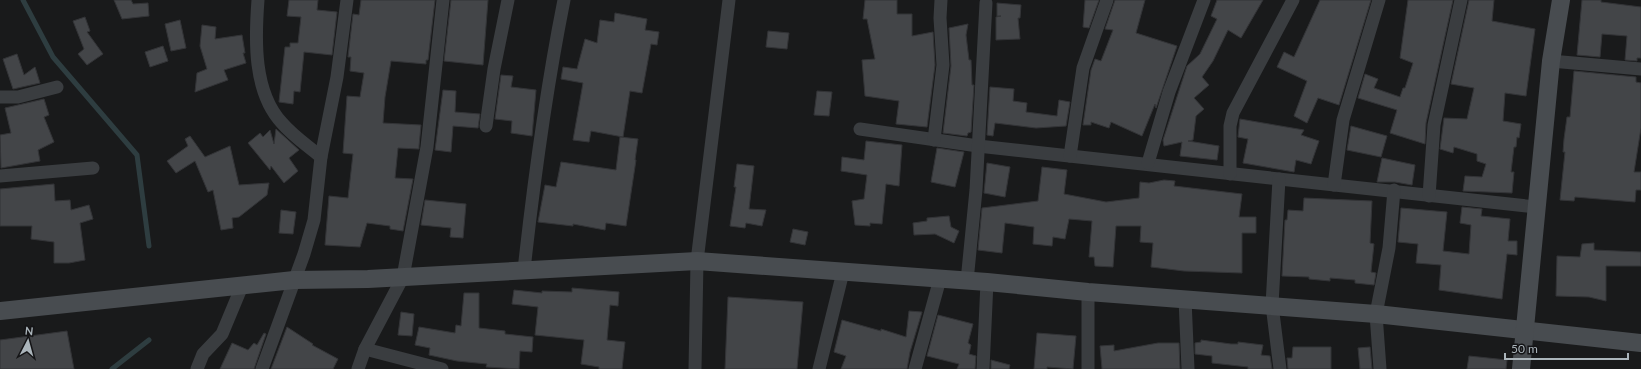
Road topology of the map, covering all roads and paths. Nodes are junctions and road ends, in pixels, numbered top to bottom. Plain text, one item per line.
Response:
1 (258, 0) edge
2 (348, 0) edge
3 (443, 0) edge
4 (508, 0) edge
5 (564, 0) edge
6 (730, 0) edge
7 (941, 0) edge
8 (1107, 0) edge
9 (1204, 0) edge
10 (1293, 0) edge
11 (1379, 0) edge
12 (1461, 0) edge
13 (1561, 0) edge
14 (986, 3) dead end
15 (1551, 61) junction
16 (1641, 69) edge
17 (57, 87) dead end
18 (0, 97) edge
19 (486, 126) dead end
20 (860, 129) dead end
21 (934, 140) junction
22 (978, 146) junction
23 (1070, 156) junction
24 (321, 157) junction
25 (1148, 163) junction
26 (93, 168) dead end
27 (1230, 174) junction
28 (0, 176) edge
29 (1279, 179) junction
30 (1334, 185) junction
31 (1394, 190) junction
32 (1428, 196) junction
33 (1536, 207) junction
34 (697, 261) junction
35 (524, 270) junction
36 (843, 272) junction
37 (403, 277) junction
38 (940, 279) junction
39 (294, 280) junction
40 (967, 281) junction
41 (987, 282) junction
42 (242, 286) junction
43 (1088, 292) junction
44 (1185, 299) junction
45 (1272, 306) junction
46 (0, 311) edge
47 (1376, 314) junction
48 (1524, 331) junction
49 (1641, 343) edge
50 (365, 349) junction
51 (197, 369) edge
52 (262, 369) edge
53 (358, 369) edge
54 (442, 369) edge
55 (695, 369) edge
56 (819, 369) edge
57 (914, 369) edge
58 (983, 369) edge
59 (1088, 369) edge
60 (1188, 369) edge
61 (1280, 369) edge
62 (1380, 369) edge
63 (1521, 369) edge

1 - 24 street
2 - 24 street
3 - 37 street
4 - 19 street
5 - 35 street
6 - 34 street
7 - 21 street
8 - 23 street
9 - 25 street
10 - 27 street
11 - 30 street
12 - 32 street
13 - 15 street
14 - 22 street
15 - 16 street
15 - 33 street
17 - 18 street
20 - 21 street
21 - 22 street
22 - 23 street
22 - 40 street
23 - 25 street
24 - 39 street
25 - 27 street
26 - 28 street
27 - 29 street
29 - 30 street
29 - 45 street
30 - 31 street
31 - 32 street
31 - 47 street
32 - 33 street
33 - 48 street
34 - 35 street
34 - 36 street
34 - 55 street
35 - 37 street
36 - 38 street
36 - 56 street
37 - 39 street
37 - 50 street
38 - 40 street
38 - 57 street
39 - 42 street
39 - 52 street
40 - 41 street
41 - 43 street
41 - 58 street
42 - 46 street
42 - 51 street
43 - 44 street
43 - 59 street
44 - 45 street
44 - 60 street
45 - 47 street
45 - 61 street
47 - 48 street
47 - 62 street
48 - 49 street
48 - 63 street
50 - 53 street
50 - 54 street

